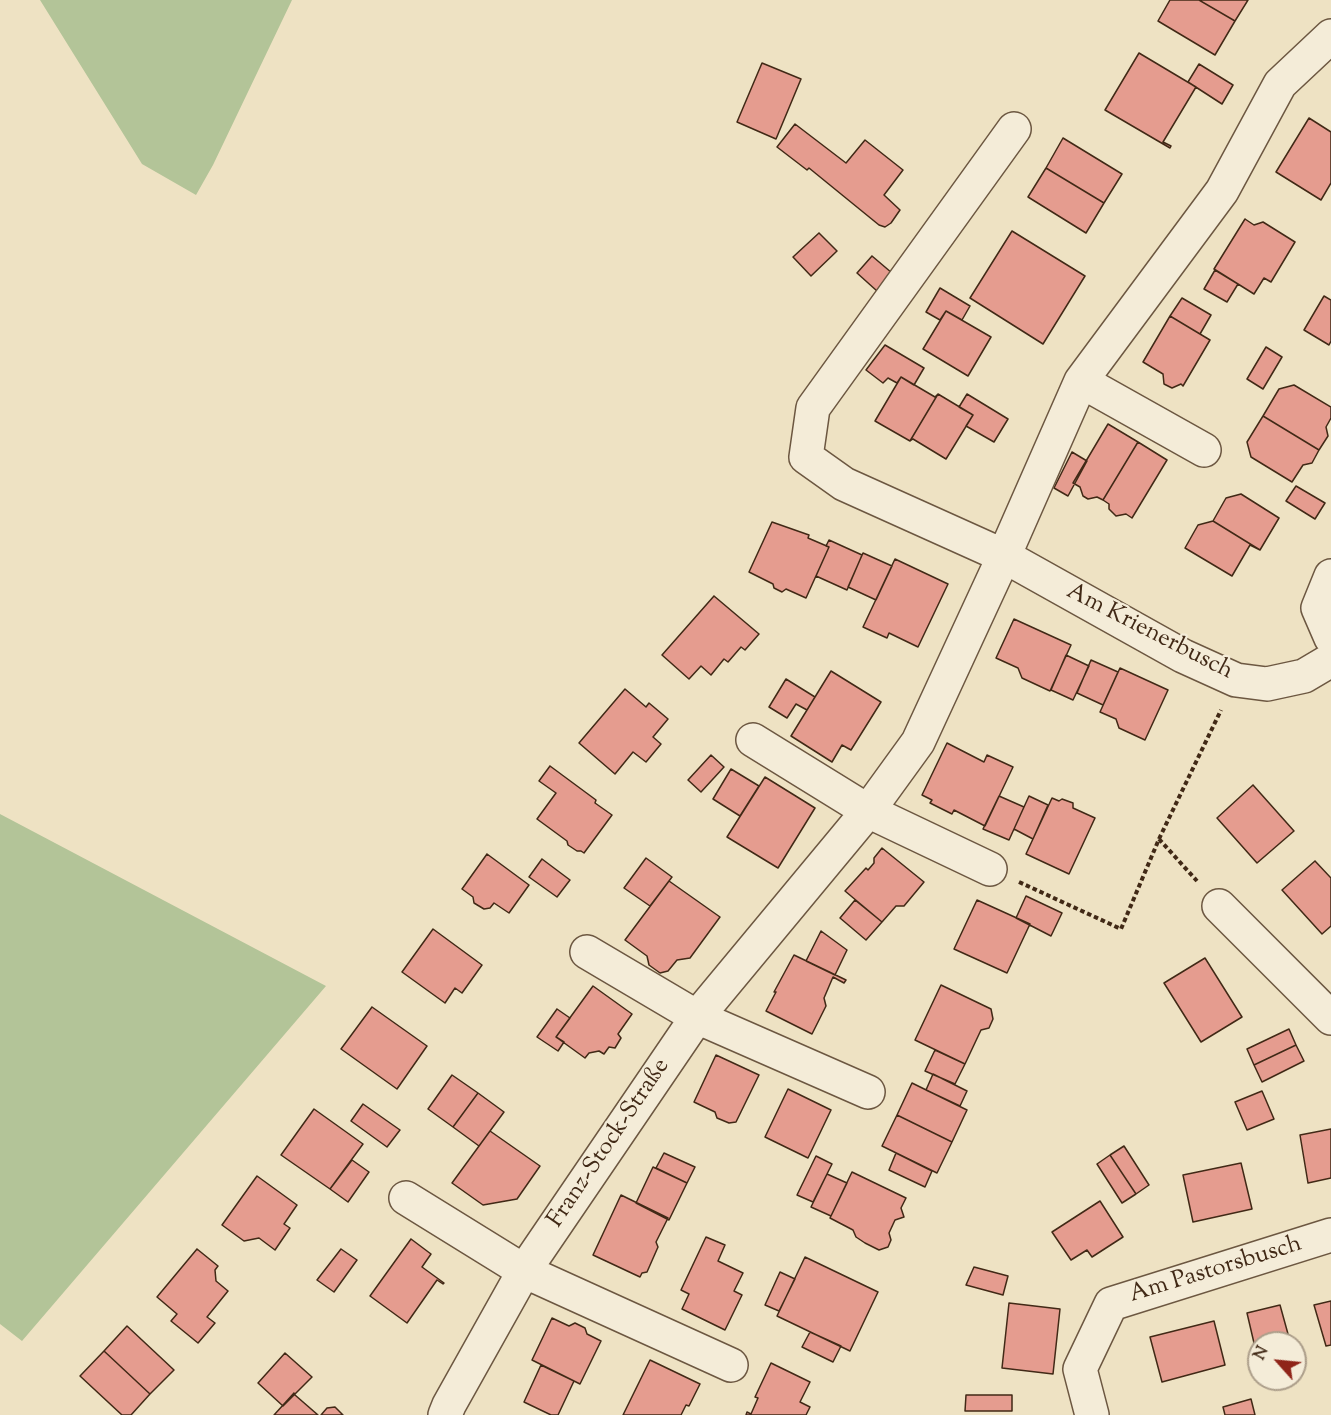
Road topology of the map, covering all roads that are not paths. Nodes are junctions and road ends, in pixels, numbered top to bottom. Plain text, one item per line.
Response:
1 (1331, 36) edge
2 (1014, 129) dead end
3 (1081, 381) junction
4 (1204, 450) dead end
5 (1004, 556) junction
6 (1331, 576) edge
7 (1331, 638) edge
8 (1331, 660) edge
9 (753, 740) dead end
10 (868, 811) junction
11 (990, 868) road end
12 (1219, 906) road end
13 (587, 952) dead end
14 (697, 1017) junction
15 (1331, 1018) edge
16 (868, 1092) dead end
17 (406, 1198) dead end
18 (1331, 1235) edge
19 (524, 1271) junction
20 (731, 1365) dead end
21 (444, 1412) edge
22 (1092, 1415) edge

1 - 3 street, Franz-Stock-Straße
2 - 5 street, Am Krienerbusch
3 - 4 street
3 - 5 street, Franz-Stock-Straße
5 - 8 street, Am Krienerbusch
5 - 10 street, Franz-Stock-Straße
6 - 7 street
9 - 10 street
10 - 11 street
10 - 14 street, Franz-Stock-Straße
12 - 15 street
13 - 14 street
14 - 16 street
14 - 19 street, Franz-Stock-Straße
17 - 19 street
18 - 22 street, Am Pastorsbusch
19 - 20 street
19 - 21 street, Franz-Stock-Straße

